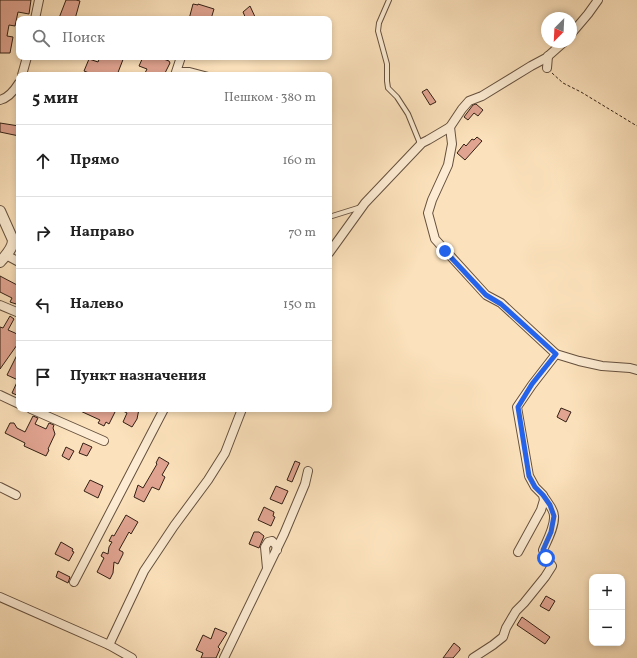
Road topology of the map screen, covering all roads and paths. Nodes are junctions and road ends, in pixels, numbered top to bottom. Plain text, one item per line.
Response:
1 (39, 0) edge
2 (389, 0) edge
3 (598, 0) edge
4 (601, 0) edge
5 (588, 14) junction
6 (36, 16) edge
7 (577, 27) edge
8 (557, 48) edge
9 (548, 56) junction
10 (26, 60) edge
11 (180, 60) edge
12 (547, 68) joint
13 (23, 72) edge
14 (176, 72) edge
15 (180, 72) edge
16 (197, 72) edge
17 (16, 87) edge
18 (0, 100) edge
19 (637, 126) edge
20 (450, 127) junction
21 (419, 147) junction
22 (363, 206) junction
23 (0, 212) edge
24 (332, 216) edge
25 (332, 249) edge
26 (3, 259) edge
27 (16, 261) edge
28 (0, 305) edge
29 (16, 312) edge
30 (556, 354) junction
31 (637, 370) edge
32 (0, 395) edge
33 (16, 403) edge
34 (38, 412) edge
35 (162, 412) edge
36 (241, 412) edge
37 (104, 441) dead end
38 (308, 472) dead end
39 (0, 486) edge
40 (16, 495) dead end
41 (544, 496) junction
42 (277, 550) junction
43 (518, 552) dead end
44 (267, 570) junction
45 (74, 582) dead end
46 (0, 597) edge
47 (109, 645) junction
48 (132, 658) edge
49 (224, 658) edge
50 (473, 658) edge

1 - 6 street
2 - 21 lane
3 - 5 street
4 - 5 street
5 - 7 street
8 - 9 street
9 - 12 street
9 - 20 street
10 - 13 street
11 - 14 street
12 - 19 path
15 - 16 lane
17 - 18 street
20 - 21 street
20 - 30 street
21 - 22 street
22 - 24 lane
22 - 25 street
23 - 26 street
26 - 27 street
28 - 29 street
30 - 31 street
30 - 41 street
32 - 33 street
34 - 37 street
35 - 45 street
36 - 47 street
38 - 42 street
39 - 40 street
41 - 43 street
41 - 50 street
42 - 44 street
42 - 44 street
44 - 49 street
46 - 47 street
47 - 48 street

